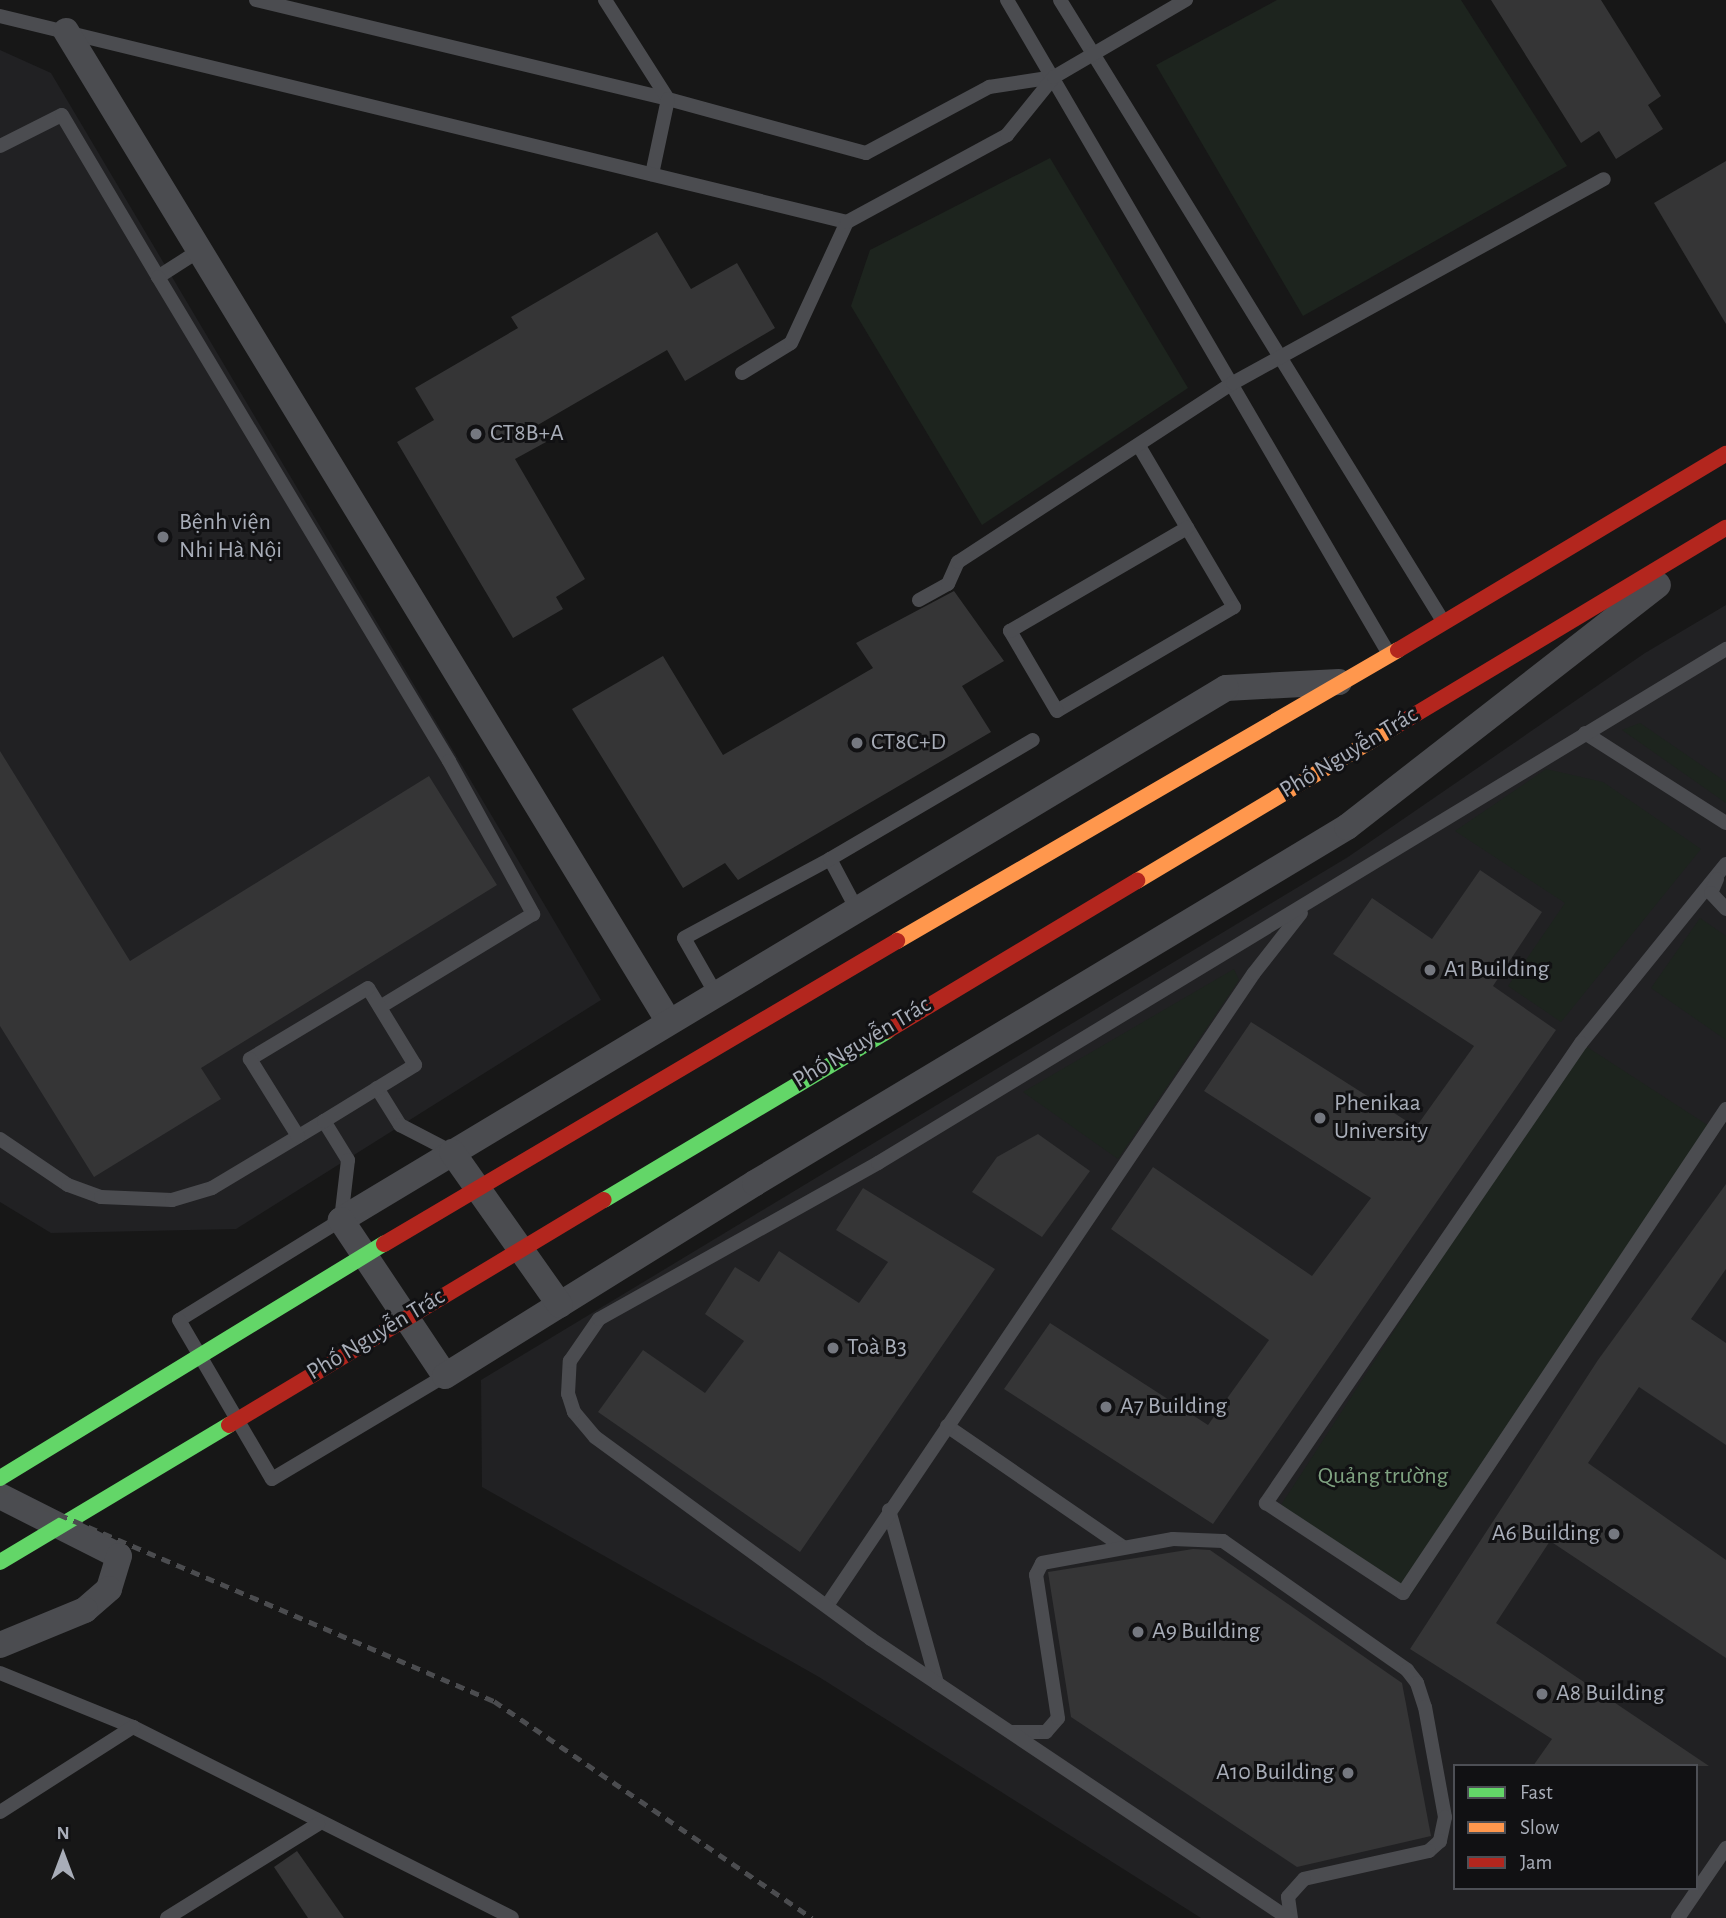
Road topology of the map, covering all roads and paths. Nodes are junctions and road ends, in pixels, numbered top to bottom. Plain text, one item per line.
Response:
1 (256, 0) edge
2 (605, 0) edge
3 (1007, 0) edge
4 (1060, 0) edge
5 (1186, 0) edge
6 (0, 16) edge
7 (66, 31) junction
8 (1092, 52) junction
9 (1054, 77) junction
10 (668, 100) junction
11 (0, 146) edge
12 (652, 174) junction
13 (1604, 179) dead end
14 (847, 222) junction
15 (200, 250) junction
16 (158, 277) junction
17 (1279, 355) junction
18 (742, 373) dead end
19 (1233, 383) junction
20 (1139, 446) junction
21 (1726, 454) edge
22 (1187, 528) junction
23 (1726, 530) edge
24 (919, 600) dead end
25 (1444, 622) junction
26 (1726, 649) edge
27 (1390, 655) junction
28 (1345, 681) junction
29 (1585, 733) junction
30 (1033, 740) dead end
31 (1726, 822) edge
32 (830, 859) junction
33 (1726, 865) edge
34 (1306, 906) junction
35 (856, 908) junction
36 (1726, 909) edge
37 (716, 993) junction
38 (380, 1007) junction
39 (668, 1022) junction
40 (377, 1088) junction
41 (1726, 1109) edge
42 (324, 1121) junction
43 (298, 1136) junction
44 (0, 1139) edge
45 (453, 1152) junction
46 (341, 1220) junction
47 (559, 1304) junction
48 (445, 1376) junction
49 (947, 1426) junction
50 (0, 1478) edge
51 (0, 1496) edge
52 (889, 1510) junction
53 (1123, 1547) junction
54 (0, 1562) edge
55 (828, 1604) junction
56 (0, 1645) edge
57 (0, 1673) edge
58 (937, 1683) junction
59 (133, 1727) junction
60 (1008, 1731) junction
61 (0, 1812) edge
62 (318, 1824) junction
63 (1726, 1848) edge
64 (1698, 1889) edge
65 (1697, 1890) edge
66 (167, 1918) edge
67 (512, 1918) edge
68 (1290, 1918) edge
69 (1678, 1918) edge

1 - 10 lane
2 - 10 lane
3 - 9 lane
4 - 8 lane
5 - 8 lane
6 - 7 lane
7 - 12 lane
7 - 15 street
8 - 9 lane
8 - 17 lane
9 - 10 lane
9 - 14 lane
9 - 19 lane
10 - 12 lane
11 - 16 lane
12 - 14 lane
13 - 17 lane
14 - 18 lane
15 - 16 lane
15 - 39 street
16 - 38 lane
17 - 19 lane
17 - 25 lane
19 - 20 lane
19 - 27 lane
20 - 22 lane
20 - 24 lane
21 - 25 main road
22 - 22 lane
23 - 47 street, Phố Nguyễn Trác
23 - 54 main road, Phố Nguyễn Trác
25 - 27 main road
26 - 29 lane
27 - 28 main road
28 - 35 street
28 - 50 main road
29 - 31 lane
29 - 34 lane
30 - 32 lane
32 - 35 lane
32 - 37 lane
33 - 36 lane
33 - 41 lane
34 - 49 lane
34 - 55 lane
35 - 37 street
37 - 39 street
38 - 40 lane
38 - 43 lane
39 - 45 street
40 - 42 lane
40 - 45 lane
42 - 43 lane
42 - 46 lane
43 - 44 lane
45 - 46 street
45 - 47 street
46 - 48 street
46 - 48 lane
47 - 48 street, Phố Nguyễn Trác
49 - 52 lane
49 - 53 lane
51 - 56 street
52 - 55 lane
52 - 58 lane
53 - 60 lane
53 - 68 lane
55 - 58 lane
57 - 59 lane
58 - 60 lane
59 - 61 lane
59 - 62 lane
60 - 68 lane
62 - 66 lane
62 - 67 lane
63 - 64 lane
65 - 69 lane

